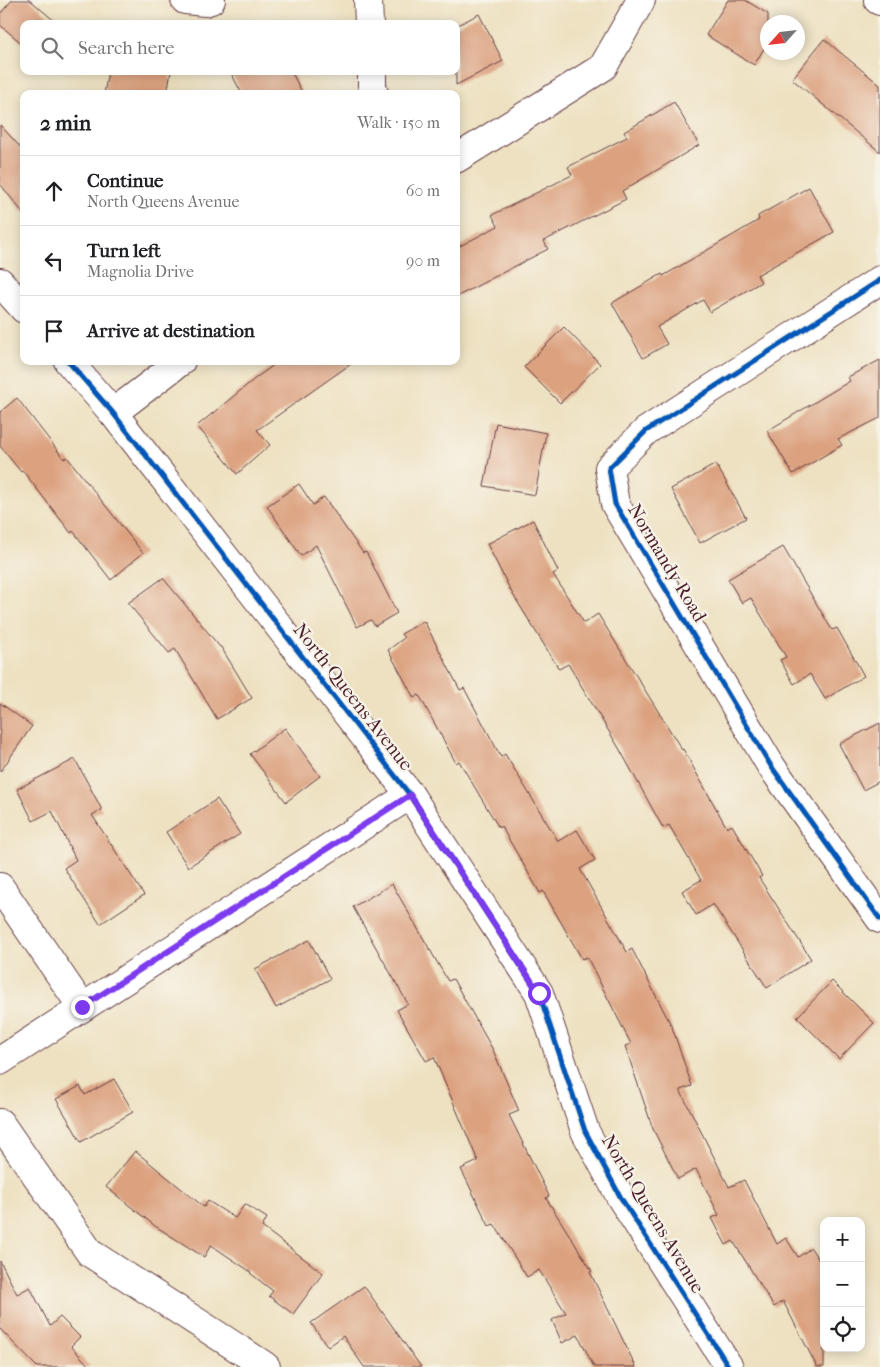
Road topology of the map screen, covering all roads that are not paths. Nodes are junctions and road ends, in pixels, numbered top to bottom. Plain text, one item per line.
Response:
1 (185, 0) edge
2 (211, 0) edge
3 (368, 0) edge
4 (641, 0) edge
5 (369, 20) edge
6 (372, 75) edge
7 (374, 90) edge
8 (460, 156) edge
9 (880, 280) edge
10 (0, 282) edge
11 (20, 305) edge
12 (71, 365) edge
13 (176, 365) edge
14 (113, 413) junction
15 (410, 795) junction
16 (0, 887) edge
17 (880, 919) edge
18 (82, 1007) junction
19 (0, 1061) edge
20 (0, 1123) edge
21 (266, 1367) edge
22 (729, 1367) edge

1 - 2 street
3 - 5 street
4 - 8 street
6 - 7 street
9 - 17 street, Normandy Road
10 - 11 street
12 - 14 street, North Queens Avenue
13 - 14 street
14 - 15 street, North Queens Avenue
15 - 18 street
15 - 22 street, North Queens Avenue
16 - 18 street
18 - 19 street
20 - 21 street

